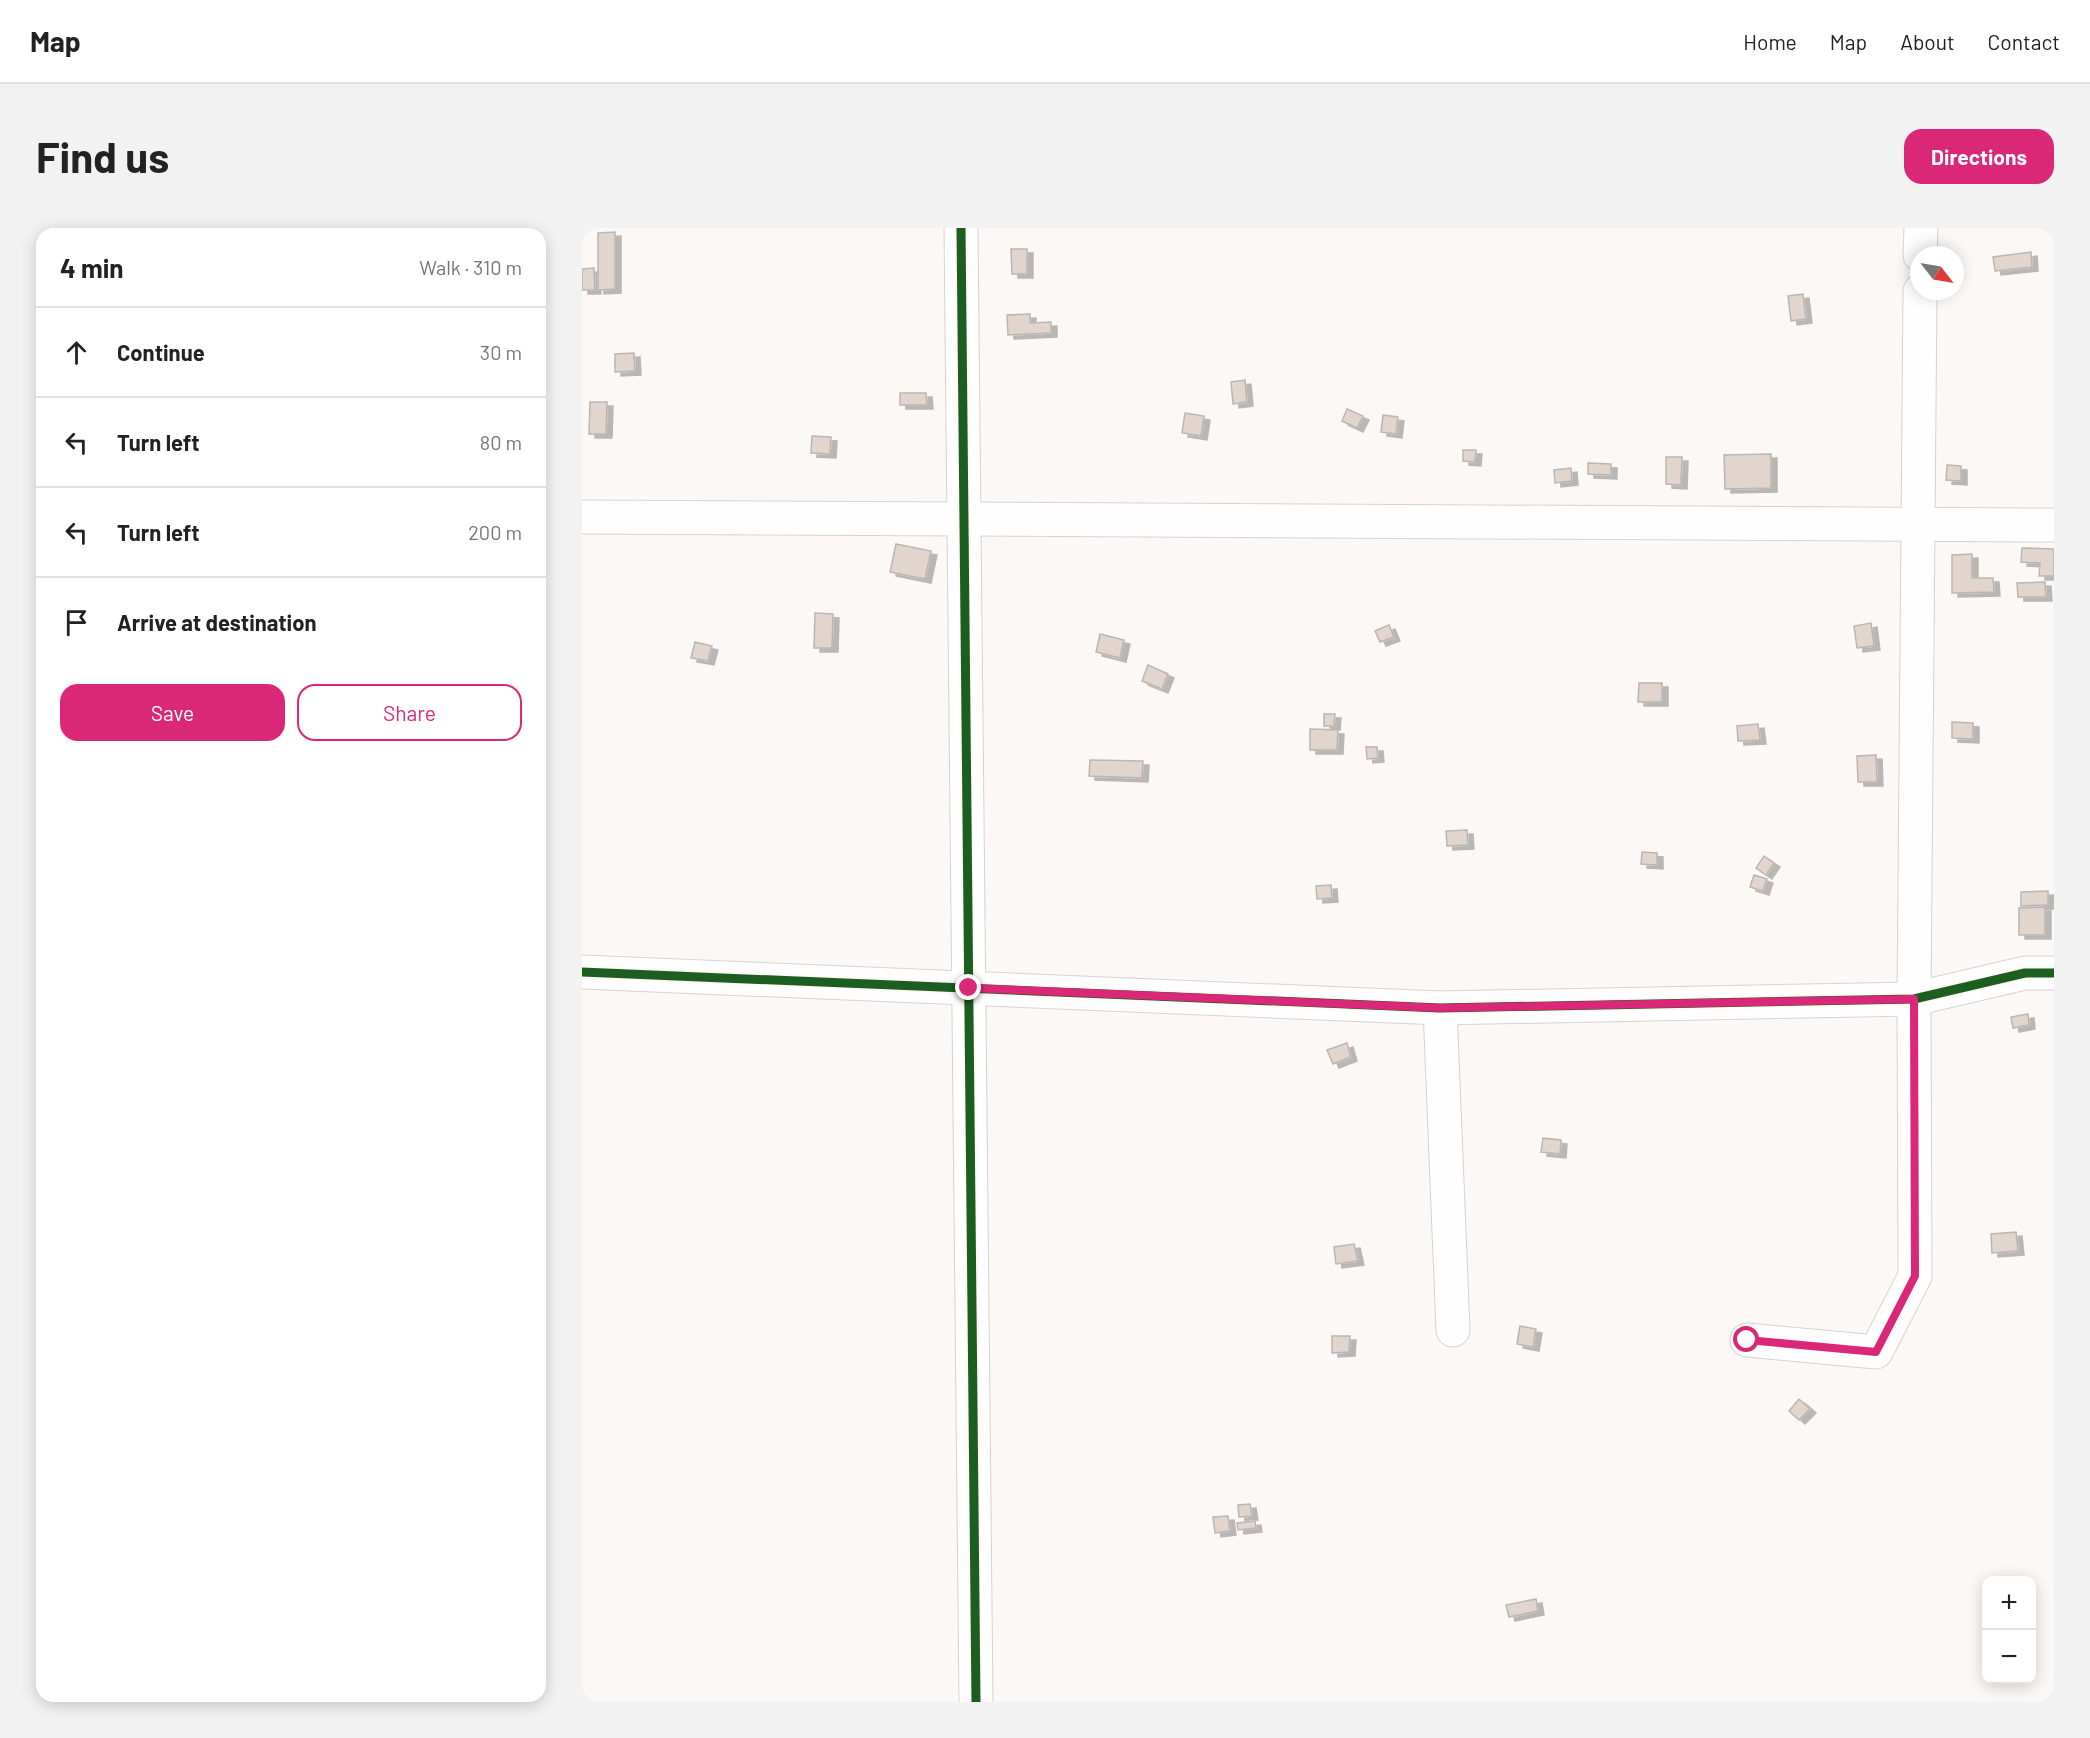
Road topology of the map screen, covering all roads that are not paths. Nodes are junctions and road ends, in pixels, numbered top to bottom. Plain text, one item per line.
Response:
1 (961, 228) edge
2 (1921, 228) edge
3 (1920, 246) edge
4 (1920, 300) edge
5 (582, 517) edge
6 (966, 519) junction
7 (1917, 524) junction
8 (2054, 525) edge
9 (582, 972) edge
10 (2054, 973) edge
11 (969, 988) junction
12 (1914, 999) junction
13 (1440, 1008) junction
14 (1453, 1330) dead end
15 (1747, 1340) dead end
16 (976, 1702) edge

1 - 6 street
2 - 3 street
4 - 7 street
5 - 6 street
6 - 7 street
6 - 11 street
7 - 8 street
7 - 12 street
9 - 11 street
10 - 12 street
11 - 13 street
11 - 16 street
12 - 13 street
12 - 15 street
13 - 14 street

